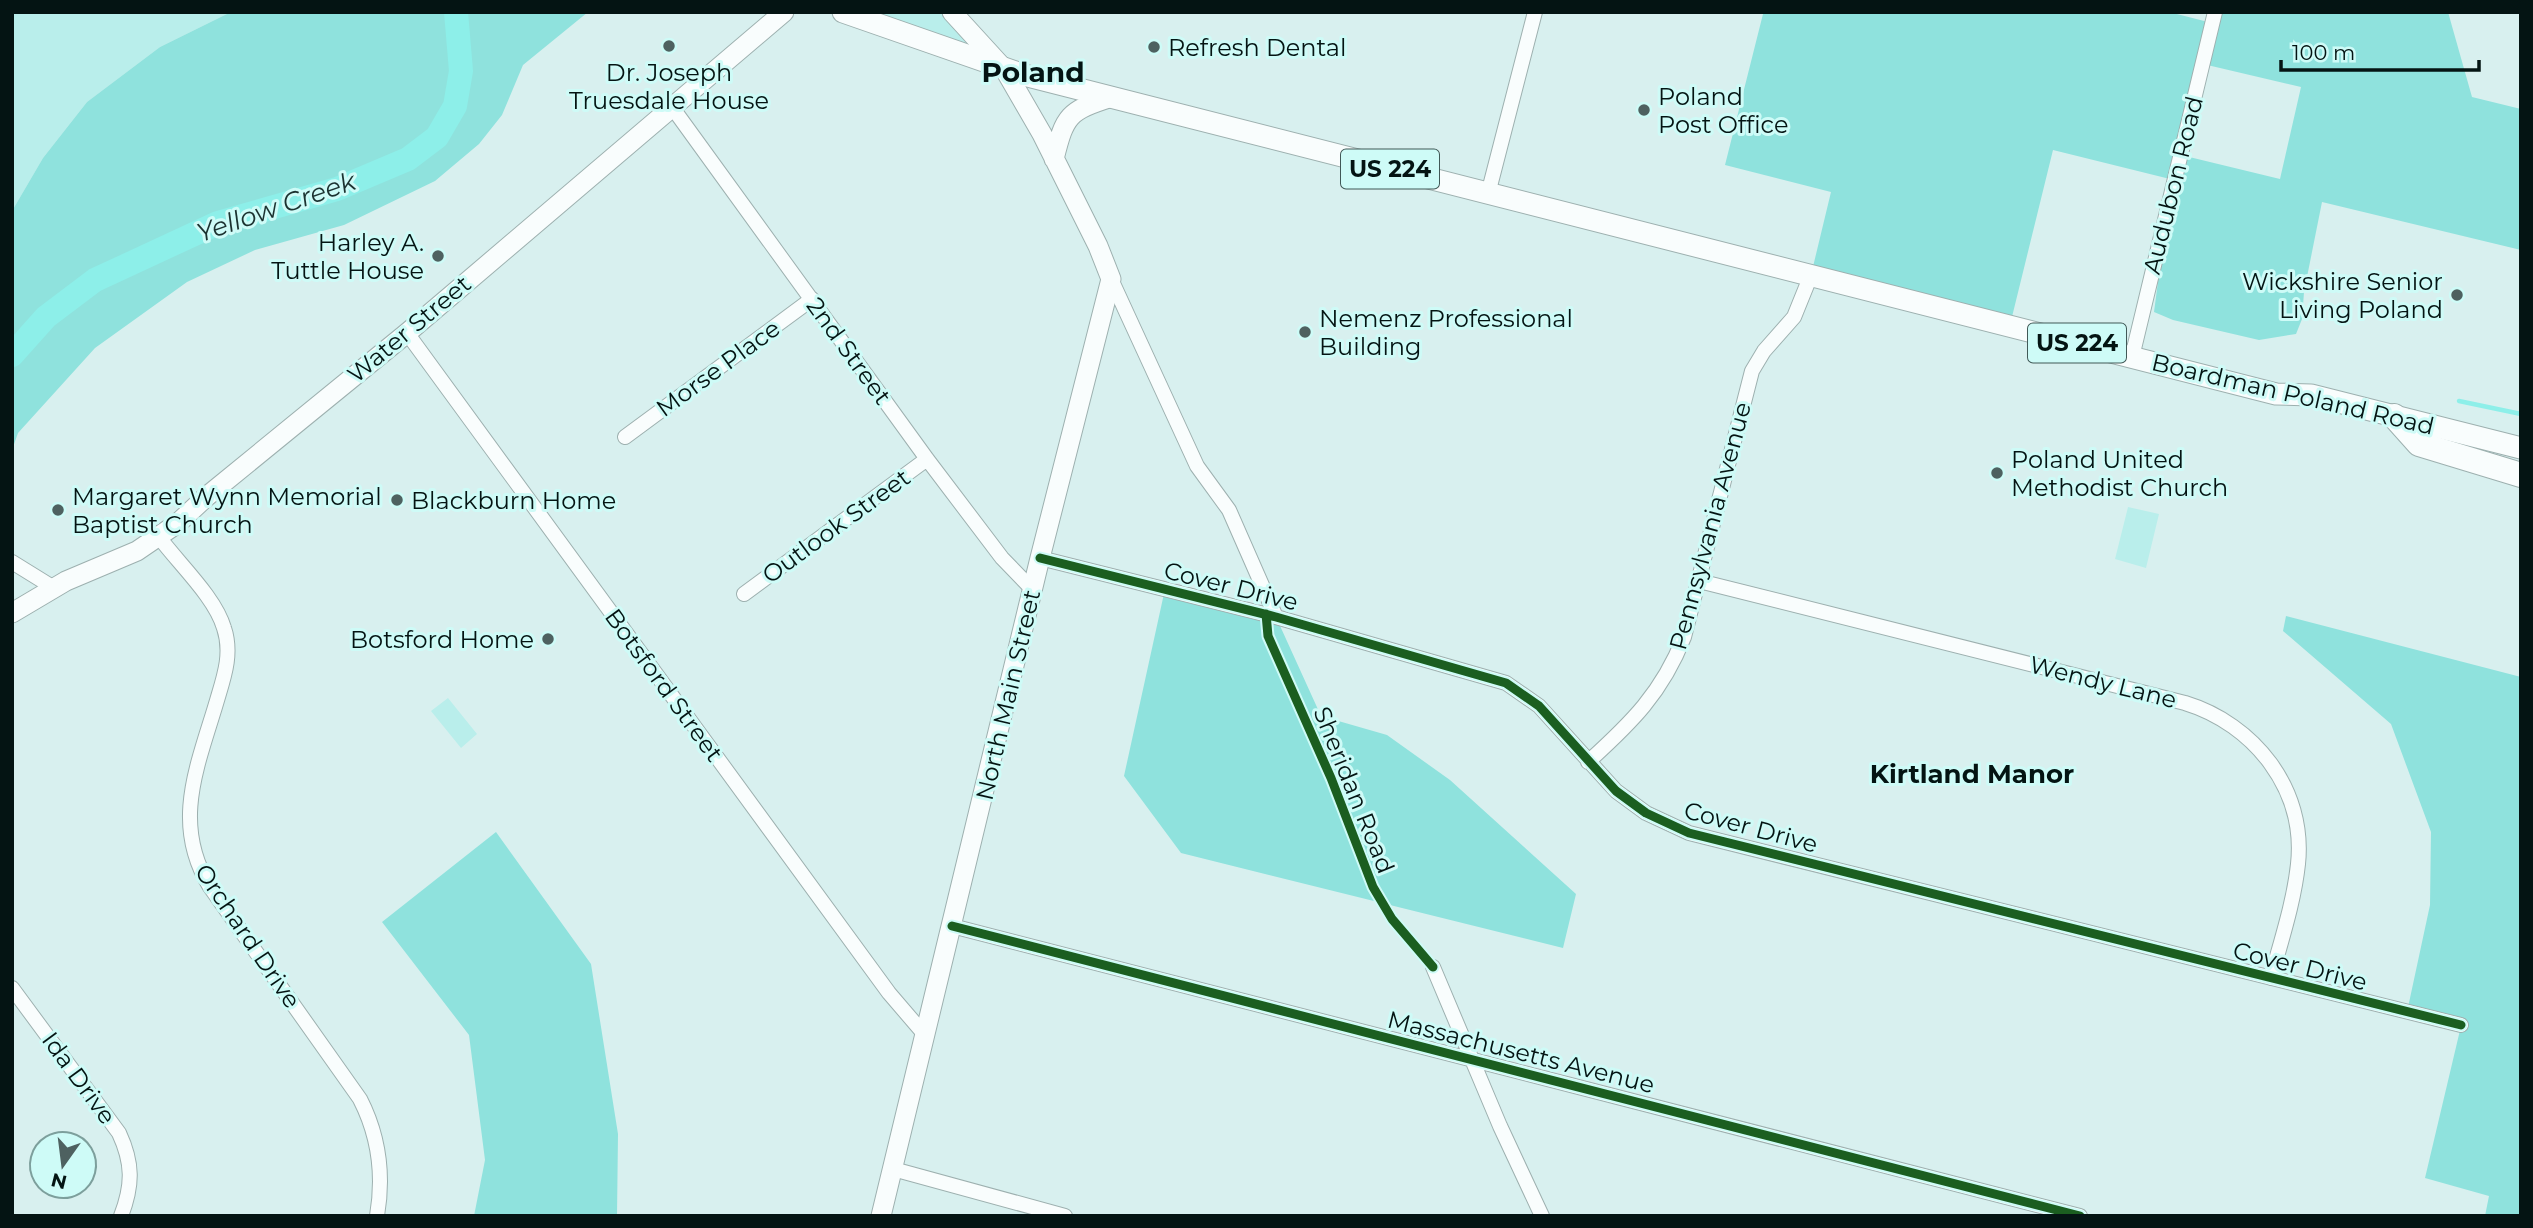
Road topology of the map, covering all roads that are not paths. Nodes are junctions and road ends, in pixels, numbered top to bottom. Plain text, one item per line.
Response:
1 (784, 12) edge
2 (842, 12) edge
3 (952, 12) edge
4 (1535, 12) edge
5 (2215, 12) edge
6 (1005, 70) junction
7 (1112, 97) junction
8 (672, 107) junction
9 (1054, 159) junction
10 (1488, 194) junction
11 (1811, 275) junction
12 (1111, 279) junction
13 (812, 299) junction
14 (407, 333) junction
15 (2132, 357) junction
16 (2394, 416) junction
17 (625, 437) dead end
18 (2521, 448) edge
19 (927, 459) junction
20 (2521, 475) edge
21 (159, 537) junction
22 (1040, 558) junction
23 (12, 562) edge
24 (1699, 580) junction
25 (54, 588) junction
26 (1032, 590) junction
27 (744, 594) dead end
28 (12, 613) edge
29 (1276, 617) junction
30 (1588, 762) junction
31 (952, 926) junction
32 (1433, 967) dead end
33 (2272, 978) junction
34 (12, 988) edge
35 (2461, 1025) dead end
36 (925, 1035) junction
37 (1473, 1059) junction
38 (893, 1169) junction
39 (121, 1216) edge
40 (377, 1216) edge
41 (881, 1216) edge
42 (1065, 1216) edge
43 (1542, 1216) edge
44 (2080, 1216) edge

1 - 8 main road, Water Street
2 - 6 main road, US 224
3 - 6 main road
4 - 10 street
5 - 15 street, Audubon Road
6 - 7 main road, US 224
6 - 9 main road
7 - 9 main road
7 - 10 main road, US 224
8 - 13 street, 2nd Street
8 - 14 main road, Water Street
9 - 12 main road
10 - 11 main road, Boardman Poland Road / US 224
11 - 15 main road, Boardman Poland Road / US 224
11 - 24 street, Pennsylvania Avenue
12 - 22 main road, North Main Street
12 - 29 street
13 - 17 street, Morse Place
13 - 19 street, 2nd Street
14 - 21 main road, Water Street
14 - 36 street, Botsford Street
15 - 16 main road, Boardman Poland Road / US 224
16 - 18 main road, Boardman Poland Road / US 224
16 - 20 highway
19 - 26 street, 2nd Street
19 - 27 street, Outlook Street
21 - 25 main road, Water Street
21 - 40 street, Orchard Drive
22 - 26 main road, North Main Street
22 - 29 street, Cover Drive
23 - 25 street
24 - 30 street, Pennsylvania Avenue
24 - 33 street, Wendy Lane
25 - 28 main road, Water Street
26 - 31 main road, North Main Street
29 - 30 street, Cover Drive
30 - 33 street, Cover Drive
31 - 36 main road, North Main Street
31 - 37 street, Massachusetts Avenue
32 - 37 street
33 - 35 street, Cover Drive
34 - 39 street, Ida Drive
36 - 38 main road, North Main Street
37 - 43 street
37 - 44 street, Massachusetts Avenue
38 - 41 main road, North Main Street
38 - 42 street

